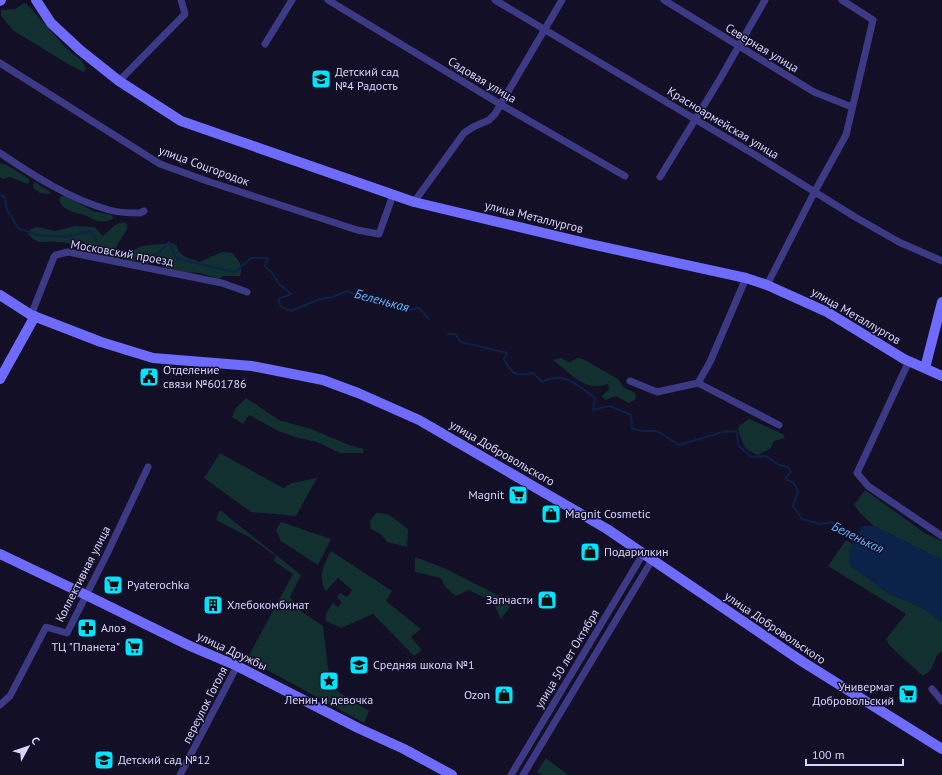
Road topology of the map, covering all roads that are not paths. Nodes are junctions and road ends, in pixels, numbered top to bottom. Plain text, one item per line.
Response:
1 (36, 0) edge
2 (181, 0) edge
3 (292, 0) edge
4 (328, 0) edge
5 (495, 0) edge
6 (562, 0) edge
7 (664, 0) edge
8 (765, 0) edge
9 (842, 0) edge
10 (545, 30) junction
11 (265, 44) dead end
12 (738, 46) junction
13 (0, 63) edge
14 (119, 81) junction
15 (500, 104) junction
16 (852, 107) junction
17 (696, 120) junction
18 (0, 153) edge
19 (625, 176) dead end
20 (660, 177) dead end
21 (815, 191) junction
22 (393, 195) junction
23 (414, 202) junction
24 (144, 211) dead end
25 (942, 261) edge
26 (746, 278) junction
27 (767, 285) junction
28 (247, 292) dead end
29 (0, 295) edge
30 (942, 302) edge
31 (33, 315) junction
32 (909, 361) junction
33 (924, 368) junction
34 (942, 376) edge
35 (0, 380) edge
36 (630, 382) dead end
37 (698, 383) junction
38 (779, 425) dead end
39 (148, 468) dead end
40 (942, 536) edge
41 (0, 554) edge
42 (643, 554) junction
43 (652, 560) junction
44 (86, 595) junction
45 (237, 666) junction
46 (932, 690) dead end
47 (942, 701) edge
48 (0, 704) edge
49 (942, 749) edge
50 (180, 775) edge
51 (452, 775) edge
52 (511, 775) edge
53 (523, 775) edge

1 - 14 street, улица Металлургов
2 - 14 street
3 - 11 street
4 - 15 street, Садовая улица
5 - 10 street, Красноармейская улица
6 - 10 street
7 - 12 street, Северная улица
8 - 12 street
9 - 16 street
10 - 15 street
10 - 17 street, Красноармейская улица
12 - 16 street, Северная улица
12 - 17 street
13 - 22 street, улица Соцгородок
14 - 22 street, улица Металлургов
15 - 19 street, Садовая улица
15 - 23 street
16 - 21 street
17 - 20 street
17 - 21 street, Красноармейская улица
18 - 24 street
21 - 25 street, Красноармейская улица
21 - 27 street
22 - 23 street, улица Металлургов
23 - 26 street, улица Металлургов
26 - 27 street, улица Металлургов
26 - 37 street
27 - 32 street, улица Металлургов
28 - 31 street, Московский проезд
29 - 31 street, улица Добровольского
30 - 33 street
31 - 35 street
31 - 42 street, улица Добровольского
32 - 33 street, улица Металлургов
32 - 40 street
33 - 34 street, улица Металлургов
36 - 37 street
37 - 38 street
39 - 44 street, Коллективная улица
41 - 44 street, улица Дружбы
42 - 43 street, улица Добровольского
42 - 52 street, улица 50 лет Октября
43 - 49 street, улица Добровольского
43 - 53 street, улица 50 лет Октября
44 - 45 street, улица Дружбы
44 - 48 street, Коллективная улица
45 - 50 street, переулок Гоголя
45 - 51 street, улица Дружбы
46 - 47 street

